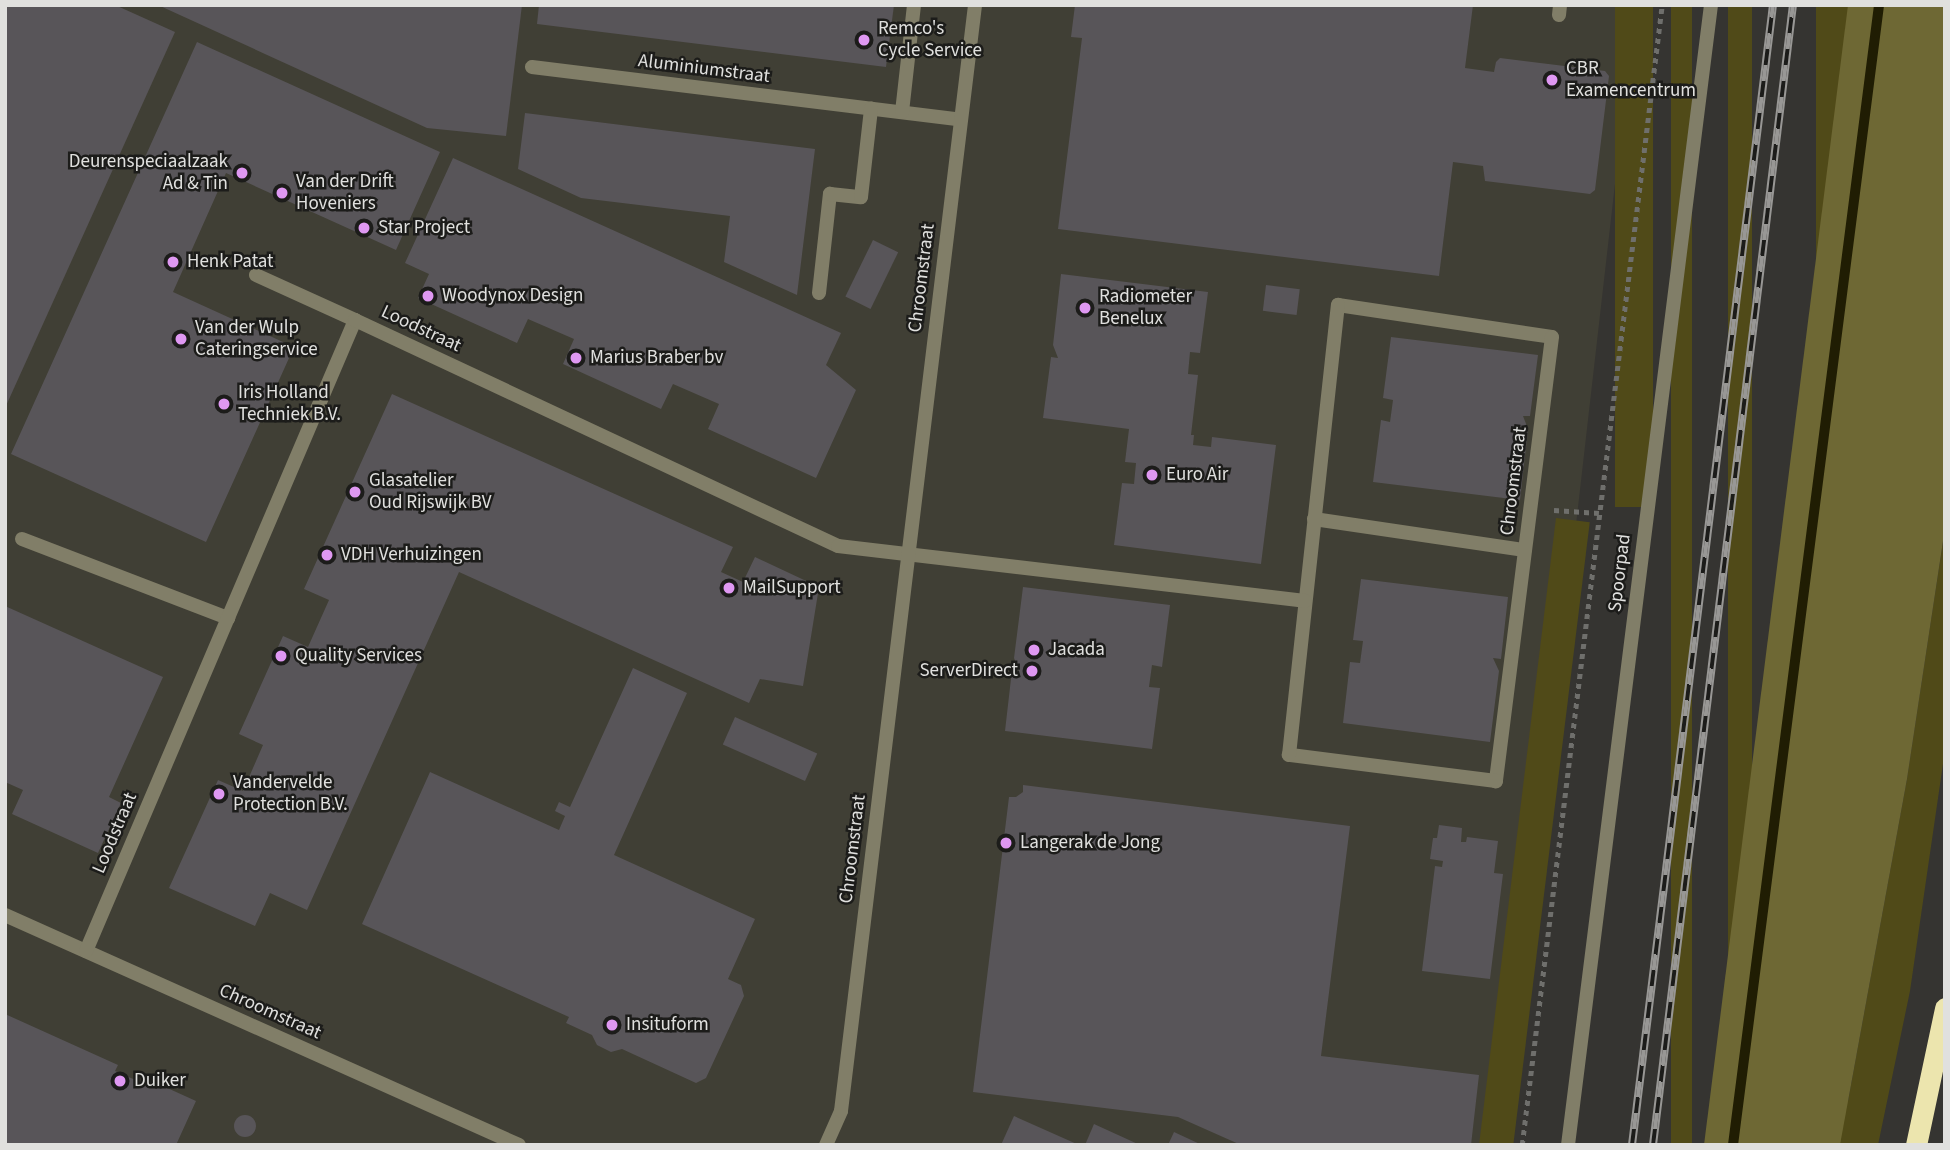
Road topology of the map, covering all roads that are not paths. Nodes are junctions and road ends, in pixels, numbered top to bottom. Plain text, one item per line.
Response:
1 (914, 5) edge
2 (975, 5) edge
3 (1711, 5) edge
4 (532, 67) dead end
5 (871, 109) junction
6 (902, 113) junction
7 (961, 120) junction
8 (256, 275) dead end
9 (819, 293) dead end
10 (355, 320) junction
11 (1314, 519) junction
12 (22, 539) dead end
13 (1525, 550) junction
14 (908, 555) junction
15 (1305, 601) junction
16 (228, 618) junction
17 (5, 915) edge
18 (86, 951) junction
19 (1945, 1008) edge
20 (519, 1145) edge
21 (826, 1145) edge
22 (1568, 1145) edge
23 (1916, 1145) edge

1 - 6 street
2 - 7 street, Chroomstraat
3 - 22 street, Spoorpad
4 - 5 street, Aluminiumstraat
5 - 6 street, Aluminiumstraat
5 - 9 street
6 - 7 street, Aluminiumstraat
7 - 14 street, Chroomstraat
8 - 10 street
10 - 14 street, Loodstraat
10 - 16 street, Loodstraat
11 - 13 street
11 - 13 street, Chroomstraat
11 - 15 street, Chroomstraat
12 - 16 street
13 - 15 street, Chroomstraat
14 - 15 street
14 - 21 street, Chroomstraat
16 - 18 street, Loodstraat
17 - 18 street, Chroomstraat
18 - 20 street, Chroomstraat
19 - 23 highway

